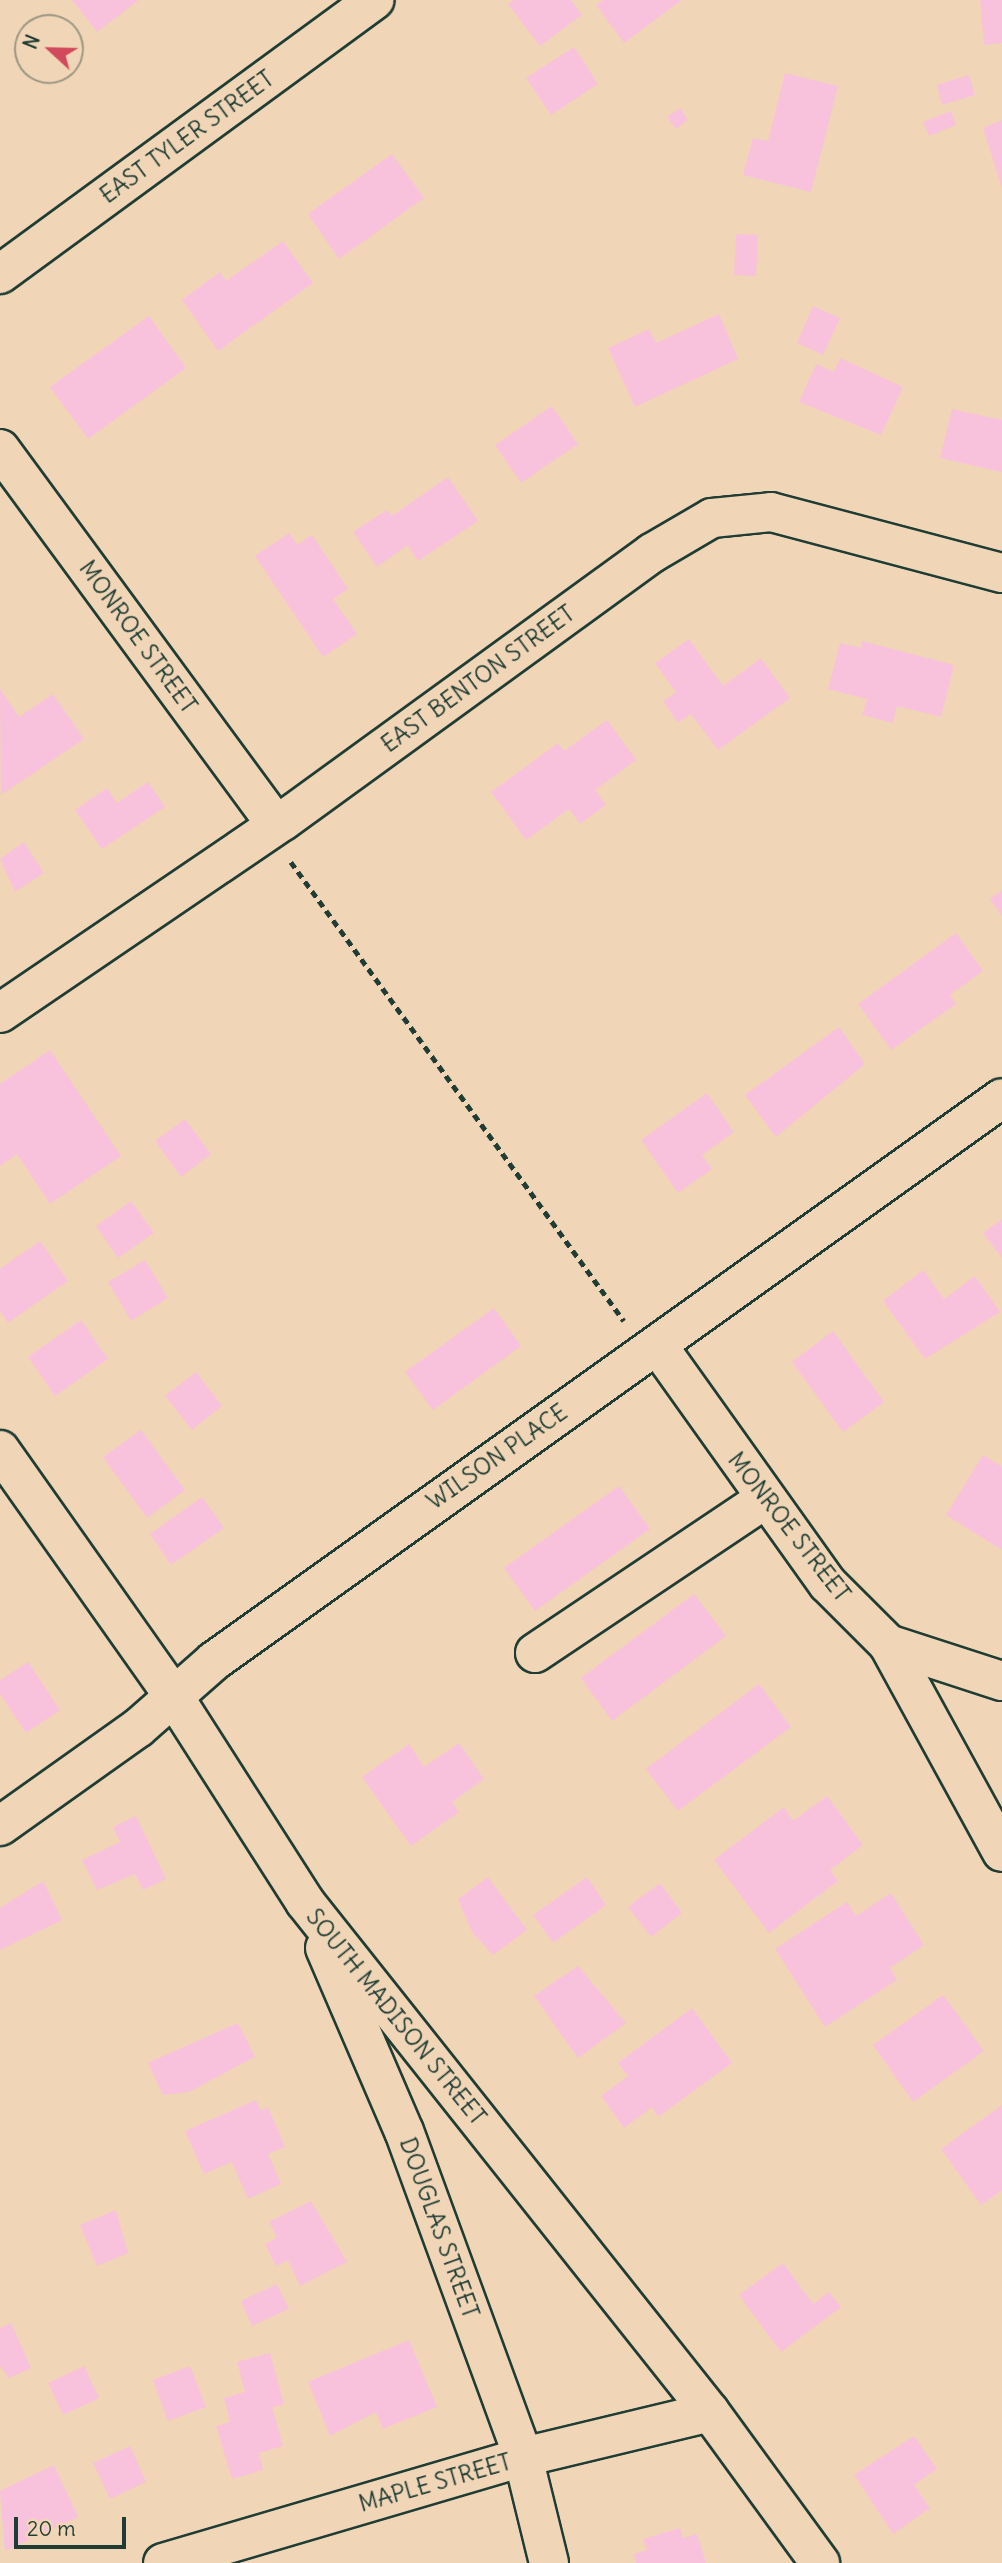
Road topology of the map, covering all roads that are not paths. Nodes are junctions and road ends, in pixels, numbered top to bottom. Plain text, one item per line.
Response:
1 (374, 0) edge
2 (0, 274) edge
3 (0, 449) edge
4 (1002, 573) edge
5 (276, 825) junction
6 (0, 1013) edge
7 (1002, 1098) edge
8 (642, 1336) junction
9 (0, 1450) edge
10 (765, 1499) junction
11 (888, 1644) junction
12 (535, 1653) dead end
13 (1002, 1681) edge
14 (174, 1697) junction
15 (0, 1826) edge
16 (1002, 1852) edge
17 (305, 1902) junction
18 (710, 2412) junction
19 (523, 2457) junction
20 (163, 2563) edge
21 (549, 2563) edge
22 (820, 2563) edge

1 - 2 street, EAST TYLER STREET
3 - 5 street, MONROE STREET
4 - 5 street, EAST BENTON STREET
5 - 6 street, EAST BENTON STREET
7 - 8 street, WILSON PLACE
8 - 10 street, MONROE STREET
8 - 14 street, WILSON PLACE
9 - 14 street, SOUTH MADISON STREET
10 - 11 street, MONROE STREET
10 - 12 street
11 - 13 street
11 - 16 street, MONROE STREET
14 - 15 street, WILSON PLACE
14 - 17 street, SOUTH MADISON STREET
17 - 18 street, SOUTH MADISON STREET
17 - 19 street, DOUGLAS STREET
18 - 19 street, MAPLE STREET
18 - 22 street, SOUTH MADISON STREET
19 - 20 street, MAPLE STREET
19 - 21 street, DOUGLAS STREET

